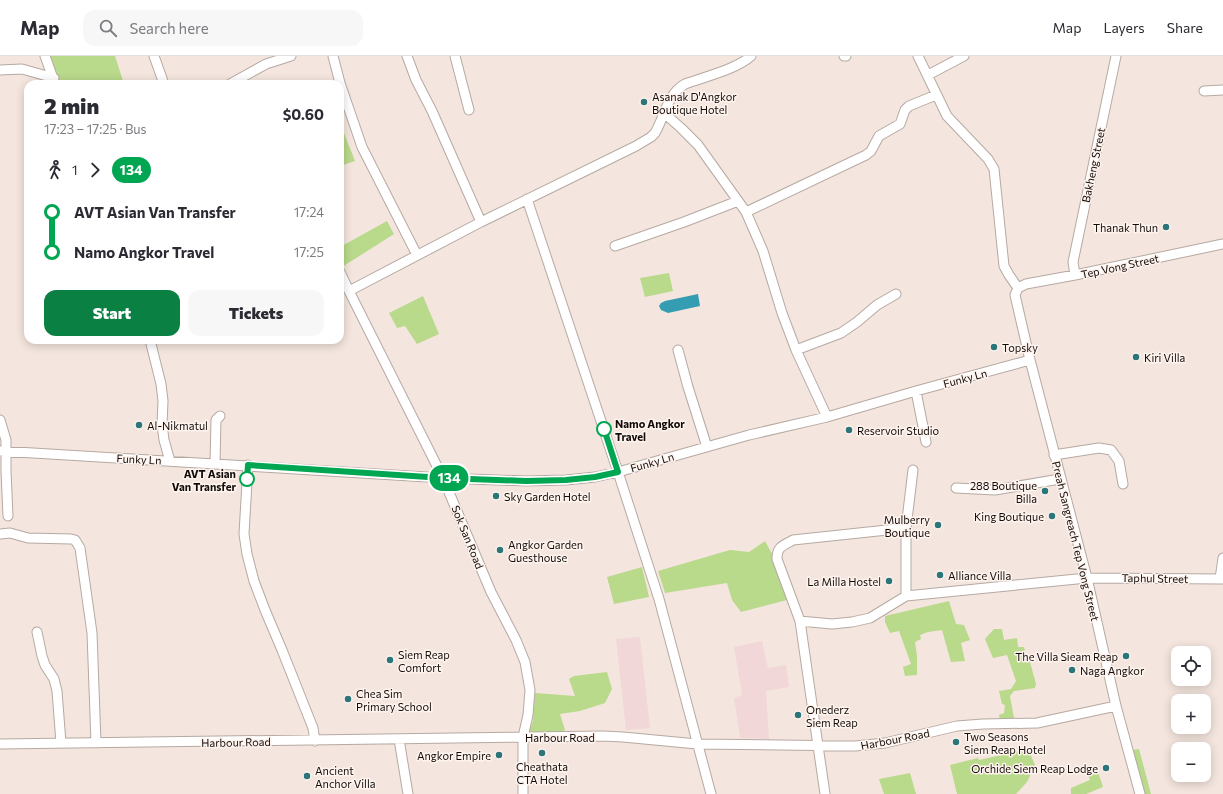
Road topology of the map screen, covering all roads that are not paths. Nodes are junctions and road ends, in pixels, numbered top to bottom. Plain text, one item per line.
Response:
1 (45, 56) edge
2 (154, 56) edge
3 (291, 56) edge
4 (333, 56) edge
5 (408, 56) edge
6 (455, 56) edge
7 (751, 56) edge
8 (919, 56) edge
9 (964, 56) edge
10 (1116, 56) edge
11 (277, 58) edge
12 (0, 70) edge
13 (928, 75) junction
14 (51, 80) edge
15 (54, 80) edge
16 (163, 80) edge
17 (236, 80) edge
18 (339, 80) edge
19 (1223, 90) edge
20 (1204, 91) dead end
21 (344, 95) edge
22 (936, 95) junction
23 (469, 110) dead end
24 (664, 113) junction
25 (527, 200) junction
26 (738, 201) junction
27 (746, 212) junction
28 (481, 222) junction
29 (1223, 244) edge
30 (615, 246) dead end
31 (418, 255) junction
32 (1075, 275) junction
33 (344, 280) edge
34 (1018, 288) junction
35 (349, 291) junction
36 (896, 294) dead end
37 (151, 344) edge
38 (678, 350) dead end
39 (796, 350) junction
40 (1030, 360) junction
41 (916, 391) junction
42 (220, 416) dead end
43 (827, 417) junction
44 (0, 420) edge
45 (926, 442) dead end
46 (707, 447) junction
47 (4, 453) edge
48 (1054, 455) junction
49 (170, 461) junction
50 (215, 463) junction
51 (248, 465) junction
52 (913, 470) dead end
53 (618, 472) junction
54 (443, 478) junction
55 (1060, 479) junction
56 (1123, 484) dead end
57 (956, 488) dead end
58 (8, 516) dead end
59 (906, 528) junction
60 (0, 534) edge
61 (1223, 558) edge
62 (1087, 578) junction
63 (1221, 579) edge
64 (906, 596) junction
65 (800, 621) junction
66 (37, 632) dead end
67 (1116, 706) junction
68 (523, 737) junction
69 (399, 739) junction
70 (315, 741) junction
71 (96, 743) junction
72 (0, 744) edge
73 (61, 744) junction
74 (697, 744) junction
75 (818, 746) junction
76 (408, 794) edge
77 (523, 794) edge
78 (711, 794) edge
79 (826, 794) edge
80 (1140, 794) edge

1 - 15 street
2 - 16 street
3 - 11 street
4 - 18 street
5 - 28 street
6 - 23 street
7 - 24 street
8 - 13 street
9 - 13 street
10 - 32 street, Bakheng Street
11 - 17 street
12 - 14 street
13 - 22 street
19 - 20 street
21 - 31 street
22 - 27 street
22 - 34 street
24 - 25 street
24 - 26 street
25 - 28 street
25 - 53 street
26 - 27 street
26 - 30 street
27 - 39 street
28 - 31 street
29 - 32 street, Tep Vong Street
31 - 35 street
32 - 34 street, Tep Vong Street
33 - 35 street, Sok San Road
34 - 40 street, Preah Sangreach Tep Vong Street
35 - 54 street, Sok San Road
36 - 39 street
37 - 49 street
38 - 46 street
39 - 43 street
40 - 41 street, Funky Ln
40 - 48 street, Preah Sangreach Tep Vong Street
41 - 43 street, Funky Ln
41 - 45 street
42 - 50 street
43 - 46 street, Funky Ln
44 - 47 street
46 - 53 street, Funky Ln
47 - 49 street, Funky Ln
47 - 58 street
48 - 55 street, Preah Sangreach Tep Vong Street
48 - 56 street
49 - 50 street, Funky Ln
50 - 51 street, Funky Ln
51 - 54 street, Funky Ln
51 - 70 street
52 - 59 street
53 - 54 street, Funky Ln
53 - 74 street
54 - 68 street, Sok San Road
55 - 57 street
55 - 62 street, Preah Sangreach Tep Vong Street
59 - 64 street
59 - 65 street
60 - 71 street
61 - 63 street
62 - 63 street, Taphul Street
62 - 64 street, Taphul Street
62 - 67 street, Preah Sangreach Tep Vong Street
64 - 65 street
65 - 75 street
66 - 73 street
67 - 75 street, Harbour Road
67 - 80 street, Preah Sangreach Tep Vong Street
68 - 69 street, Harbour Road
68 - 74 street, Harbour Road
68 - 77 street, Sok San Road
69 - 70 street, Harbour Road
69 - 76 street
70 - 71 street, Harbour Road
71 - 73 street, Harbour Road
72 - 73 street, Harbour Road
74 - 75 street, Harbour Road
74 - 78 street
75 - 79 street

